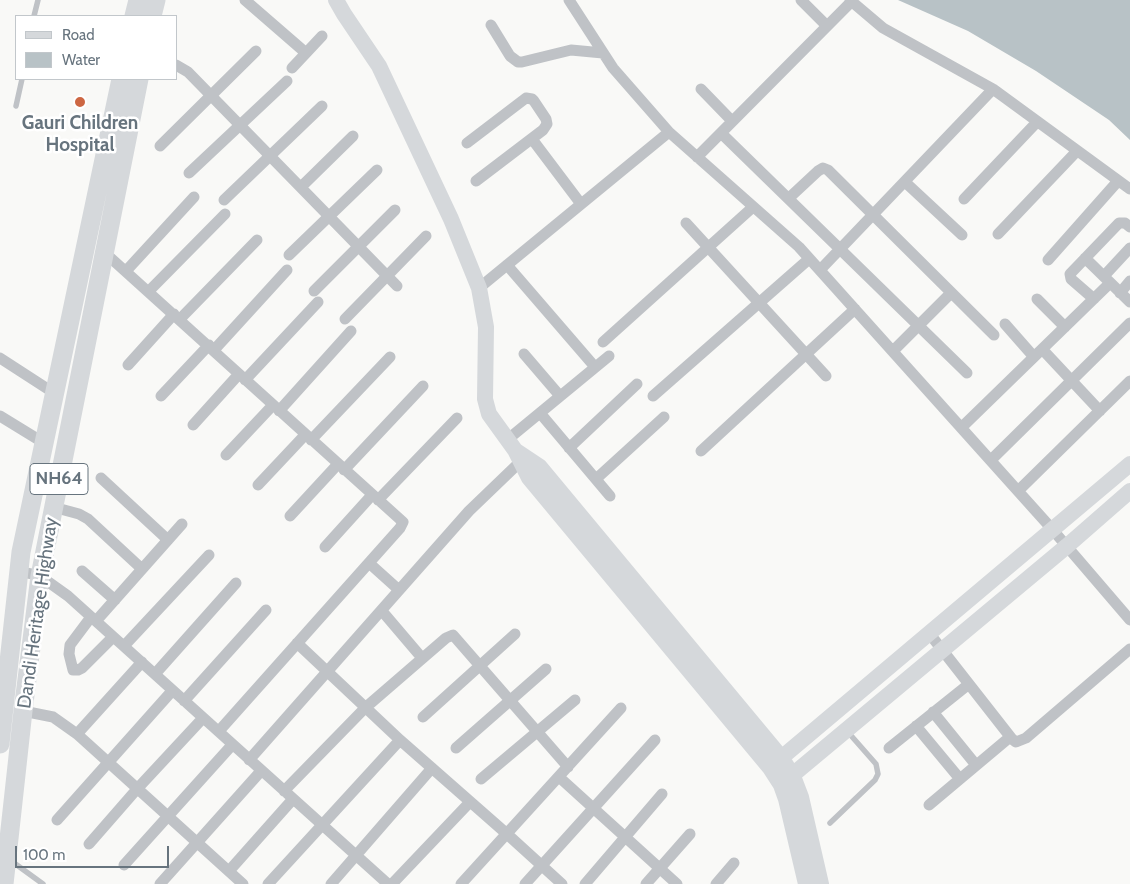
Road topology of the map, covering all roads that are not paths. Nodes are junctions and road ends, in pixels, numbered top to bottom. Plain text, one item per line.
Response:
1 (38, 0) edge
2 (138, 0) edge
3 (156, 0) edge
4 (246, 0) edge
5 (336, 0) edge
6 (569, 0) edge
7 (800, 0) edge
8 (851, 1) edge
9 (34, 15) edge
10 (134, 15) edge
11 (152, 15) edge
12 (491, 25) dead end
13 (827, 26) junction
14 (322, 36) dead end
15 (256, 52) dead end
16 (306, 53) junction
17 (603, 53) junction
18 (178, 66) edge
19 (292, 68) dead end
20 (22, 80) edge
21 (121, 80) edge
22 (139, 80) edge
23 (287, 81) dead end
24 (994, 89) junction
25 (701, 90) dead end
26 (211, 95) junction
27 (16, 106) dead end
28 (322, 106) dead end
29 (732, 121) junction
30 (1037, 122) junction
31 (240, 125) junction
32 (669, 132) junction
33 (721, 133) junction
34 (353, 136) dead end
35 (532, 139) junction
36 (467, 143) dead end
37 (160, 146) dead end
38 (1077, 151) junction
39 (271, 156) junction
40 (697, 157) junction
41 (377, 170) dead end
42 (189, 173) dead end
43 (476, 181) dead end
44 (1118, 181) junction
45 (905, 182) junction
46 (301, 187) junction
47 (1130, 189) edge
48 (194, 197) dead end
49 (789, 198) junction
50 (964, 199) dead end
51 (224, 200) dead end
52 (581, 204) junction
53 (753, 207) junction
54 (395, 210) dead end
55 (225, 214) dead end
56 (874, 215) junction
57 (329, 216) junction
58 (686, 223) dead end
59 (1130, 227) edge
60 (998, 234) dead end
61 (962, 235) dead end
62 (426, 236) dead end
63 (257, 240) dead end
64 (359, 246) junction
65 (708, 248) junction
66 (1130, 248) edge
67 (841, 249) junction
68 (104, 252) junction
69 (289, 255) dead end
70 (1085, 258) junction
71 (809, 259) junction
72 (1048, 260) dead end
73 (506, 266) junction
74 (287, 270) dead end
75 (820, 270) junction
76 (126, 271) junction
77 (388, 276) junction
78 (1107, 280) junction
79 (1130, 281) edge
80 (485, 284) junction
81 (397, 286) dead end
82 (314, 291) dead end
83 (149, 292) junction
84 (951, 292) junction
85 (1120, 292) junction
86 (1038, 299) dead end
87 (1094, 299) junction
88 (318, 302) dead end
89 (1130, 302) edge
90 (759, 303) junction
91 (855, 309) junction
92 (177, 317) junction
93 (345, 318) dead end
94 (1130, 323) edge
95 (1005, 324) dead end
96 (919, 325) junction
97 (1065, 327) junction
98 (351, 331) dead end
99 (994, 335) dead end
100 (603, 342) dead end
101 (211, 348) junction
102 (893, 351) junction
103 (1038, 353) junction
104 (524, 354) dead end
105 (806, 354) junction
106 (609, 356) dead end
107 (390, 358) dead end
108 (3, 360) edge
109 (128, 364) dead end
110 (595, 367) junction
111 (967, 372) dead end
112 (0, 373) edge
113 (826, 376) dead end
114 (242, 377) junction
115 (1071, 380) junction
116 (1130, 381) edge
117 (637, 384) dead end
118 (423, 386) dead end
119 (54, 393) junction
120 (161, 396) dead end
121 (560, 396) junction
122 (653, 396) dead end
123 (276, 408) junction
124 (1100, 411) junction
125 (540, 413) junction
126 (0, 416) edge
127 (664, 417) dead end
128 (457, 418) dead end
129 (193, 425) dead end
130 (962, 427) junction
131 (308, 437) junction
132 (44, 443) junction
133 (511, 446) junction
134 (569, 448) junction
135 (700, 451) dead end
136 (226, 455) dead end
137 (990, 460) junction
138 (1130, 464) edge
139 (341, 467) junction
140 (101, 478) dead end
141 (596, 480) junction
142 (258, 485) dead end
143 (1130, 490) edge
144 (1018, 491) junction
145 (610, 496) dead end
146 (375, 498) junction
147 (53, 507) junction
148 (290, 516) dead end
149 (182, 524) dead end
150 (1052, 529) junction
151 (168, 540) junction
152 (1066, 546) junction
153 (325, 547) dead end
154 (209, 555) dead end
155 (369, 563) junction
156 (142, 569) junction
157 (19, 571) junction
158 (82, 571) dead end
159 (40, 576) junction
160 (236, 583) dead end
161 (400, 590) junction
162 (115, 600) junction
163 (266, 610) dead end
164 (382, 611) junction
165 (93, 619) junction
166 (1130, 620) edge
167 (929, 633) junction
168 (515, 634) dead end
169 (113, 637) junction
170 (297, 643) junction
171 (124, 646) junction
172 (1130, 649) edge
173 (942, 651) junction
174 (422, 658) junction
175 (142, 662) junction
176 (480, 666) junction
177 (546, 669) dead end
178 (328, 672) junction
179 (155, 674) junction
180 (969, 684) junction
181 (172, 691) junction
182 (575, 700) dead end
183 (184, 701) junction
184 (510, 701) junction
185 (365, 708) junction
186 (621, 708) dead end
187 (933, 712) junction
188 (22, 715) junction
189 (2, 717) edge
190 (203, 718) junction
191 (423, 718) dead end
192 (916, 726) junction
193 (219, 731) junction
194 (847, 731) junction
195 (537, 732) junction
196 (77, 734) junction
197 (1010, 737) junction
198 (400, 740) junction
199 (655, 740) dead end
200 (0, 744) edge
201 (232, 745) junction
202 (456, 748) dead end
203 (889, 748) dead end
204 (249, 760) junction
205 (108, 762) junction
206 (776, 762) junction
207 (976, 765) junction
208 (568, 767) junction
209 (432, 768) junction
210 (261, 771) junction
211 (559, 777) junction
212 (481, 779) dead end
213 (960, 779) junction
214 (787, 780) junction
215 (138, 789) junction
216 (662, 794) dead end
217 (288, 795) junction
218 (470, 802) junction
219 (929, 805) dead end
220 (594, 808) junction
221 (167, 816) junction
222 (57, 820) dead end
223 (830, 823) dead end
224 (322, 824) junction
225 (507, 834) junction
226 (690, 834) dead end
227 (625, 837) junction
228 (198, 843) junction
229 (89, 844) dead end
230 (357, 855) junction
231 (7, 858) junction
232 (734, 863) dead end
233 (124, 865) dead end
234 (542, 865) junction
235 (660, 869) junction
236 (229, 871) junction
237 (4, 884) edge
238 (43, 884) edge
239 (160, 884) edge
240 (243, 884) edge
241 (268, 884) edge
242 (330, 884) edge
243 (388, 884) edge
244 (392, 884) edge
245 (461, 884) edge
246 (525, 884) edge
247 (562, 884) edge
248 (585, 884) edge
249 (646, 884) edge
250 (677, 884) edge
251 (716, 884) edge
252 (806, 884) edge
253 (821, 884) edge

1 - 9 lane
2 - 10 main road
3 - 11 main road
4 - 16 street
5 - 80 street
6 - 17 street
7 - 13 street
8 - 13 street
8 - 24 street
12 - 17 street
13 - 29 street
14 - 16 street
15 - 26 street
16 - 19 street
17 - 32 street
18 - 26 street
20 - 27 lane
21 - 119 main road, Dandi Heritage Highway / NH64
22 - 68 main road, Dandi Heritage Highway / NH64
23 - 31 street
24 - 30 street
24 - 45 street
25 - 29 street
26 - 31 street
26 - 37 street
28 - 39 street
29 - 33 street
30 - 38 street
30 - 50 street
31 - 39 street
31 - 42 street
32 - 40 street
32 - 52 street
33 - 40 street
33 - 49 street
34 - 46 street
35 - 36 street
35 - 43 street
35 - 52 street
38 - 44 street
38 - 60 street
39 - 46 street
39 - 51 street
40 - 53 street
41 - 57 street
44 - 47 street
44 - 72 street
45 - 56 street
45 - 61 street
46 - 57 street
48 - 76 street
49 - 56 street
49 - 67 street
52 - 73 street
53 - 65 street
53 - 71 street
54 - 64 street
55 - 83 street
56 - 67 street
56 - 84 street
57 - 64 street
57 - 69 street
58 - 65 street
59 - 70 street
62 - 77 street
63 - 92 street
64 - 77 street
64 - 82 street
65 - 90 street
65 - 100 street
66 - 78 street
67 - 75 street
67 - 96 street
68 - 76 street
68 - 147 main road, Dandi Heritage Highway / NH64
70 - 78 street
70 - 87 street
71 - 75 street
71 - 90 street
73 - 80 street
73 - 110 street
74 - 101 street
75 - 91 street
76 - 83 street
77 - 81 street
77 - 93 street
78 - 85 street
78 - 87 street
79 - 85 street
80 - 133 street
83 - 92 street
84 - 96 street
84 - 99 street
85 - 89 street
86 - 97 street
87 - 97 street
88 - 114 street
90 - 105 street
90 - 122 street
91 - 102 street
91 - 105 street
92 - 101 street
92 - 109 street
94 - 115 street
95 - 103 street
96 - 102 street
96 - 111 street
97 - 103 street
98 - 123 street
101 - 114 street
101 - 120 street
102 - 130 street
103 - 115 street
103 - 130 street
104 - 121 street
105 - 113 street
105 - 135 street
106 - 110 street
107 - 131 street
108 - 112 street
108 - 119 street
110 - 121 street
114 - 123 street
114 - 129 street
115 - 124 street
115 - 137 street
116 - 124 street
117 - 134 street
118 - 139 street
119 - 132 main road, Dandi Heritage Highway / NH64
121 - 125 street
123 - 131 street
123 - 136 street
124 - 144 street
125 - 133 street
125 - 134 street
126 - 132 street
127 - 141 street
128 - 146 street
130 - 137 street
131 - 139 street
131 - 142 street
132 - 157 main road, Dandi Heritage Highway / NH64
133 - 161 street
133 - 206 street
134 - 141 street
137 - 144 street
138 - 150 street
139 - 146 street
139 - 148 street
140 - 151 street
141 - 145 street
143 - 152 street
144 - 150 street
146 - 153 street
146 - 155 street
147 - 156 street
147 - 159 main road, Dandi Heritage Highway / NH64
149 - 151 street
150 - 152 street
150 - 167 street
151 - 156 street
152 - 166 street
152 - 173 street
154 - 171 street
155 - 161 street
155 - 170 street
156 - 162 street
157 - 159 street
157 - 189 main road, Dandi Heritage Highway / NH64
158 - 162 street
159 - 165 street
159 - 188 main road, Dandi Heritage Highway / NH64
160 - 179 street
161 - 164 street
162 - 165 street
163 - 183 street
164 - 174 street
164 - 178 street
165 - 169 street
165 - 169 street
167 - 173 street
167 - 206 street
168 - 176 street
169 - 171 street
170 - 178 street
170 - 193 street
171 - 175 street
172 - 197 street
173 - 180 street
173 - 194 street
174 - 176 street
174 - 185 street
175 - 179 street
175 - 196 street
176 - 184 street
176 - 191 street
177 - 184 street
178 - 185 street
178 - 204 street
179 - 181 street
180 - 187 street
180 - 197 street
181 - 183 street
181 - 205 street
182 - 195 street
183 - 190 street
184 - 195 street
184 - 202 street
185 - 198 street
185 - 217 street
186 - 208 street
187 - 192 street
187 - 207 street
188 - 189 street
188 - 196 street
188 - 231 main road, Dandi Heritage Highway / NH64
189 - 200 main road, Dandi Heritage Highway / NH64
190 - 193 street
190 - 215 street
192 - 203 street
192 - 213 street
193 - 201 street
194 - 214 street
194 - 223 lane
195 - 208 street
195 - 212 street
196 - 205 street
197 - 207 street
198 - 209 street
198 - 224 street
199 - 220 street
201 - 204 street
201 - 221 street
204 - 210 street
205 - 215 street
205 - 222 street
206 - 214 street
207 - 213 street
208 - 211 street
209 - 218 street
209 - 230 street
210 - 217 street
210 - 228 street
211 - 220 street
211 - 225 street
213 - 219 street
214 - 252 street
214 - 253 street
215 - 221 street
215 - 229 street
216 - 227 street
217 - 224 street
217 - 236 street
218 - 225 street
218 - 244 street
220 - 227 street
220 - 234 street
221 - 228 street
221 - 233 street
224 - 230 street
224 - 241 street
225 - 234 street
225 - 245 street
226 - 235 street
227 - 235 street
227 - 248 street
228 - 236 street
228 - 239 street
230 - 242 street
230 - 243 street
231 - 237 main road, Dandi Heritage Highway / NH64
231 - 238 lane
232 - 251 street
234 - 246 street
234 - 247 street
235 - 249 street
235 - 250 street
236 - 240 street

